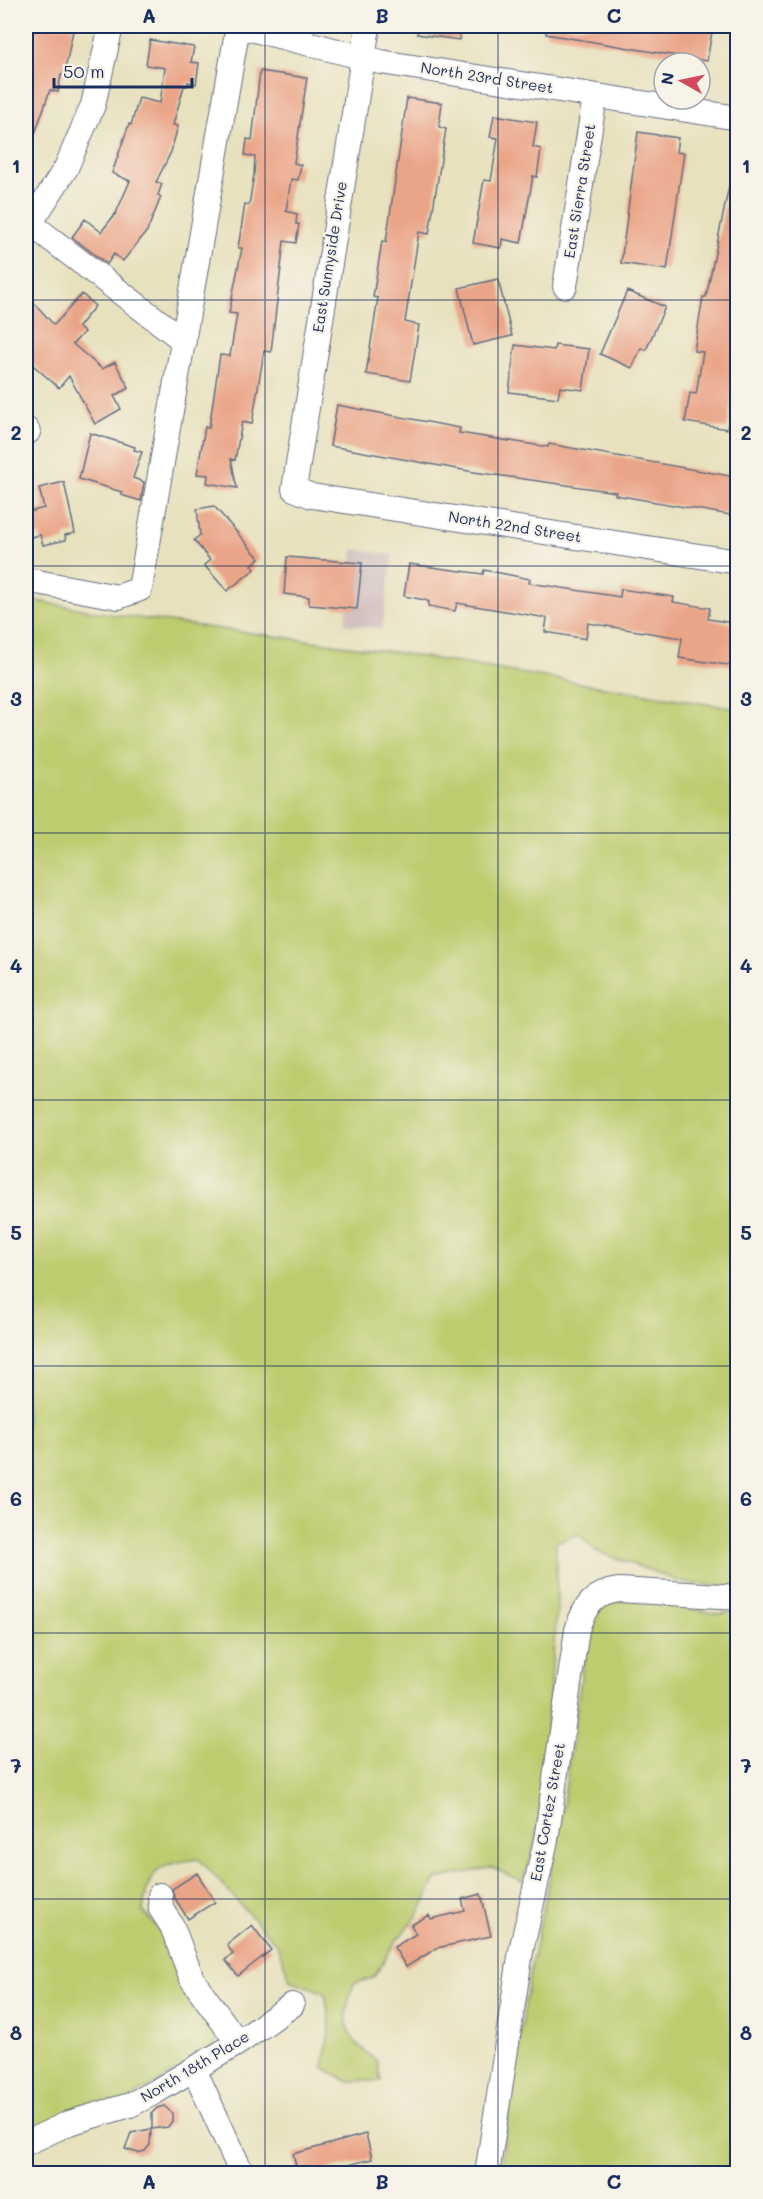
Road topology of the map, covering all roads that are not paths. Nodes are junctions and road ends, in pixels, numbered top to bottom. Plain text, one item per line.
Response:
1 (111, 26) edge
2 (238, 26) edge
3 (368, 26) edge
4 (363, 58) junction
5 (595, 96) junction
6 (738, 118) edge
7 (28, 227) edge
8 (565, 286) dead end
9 (184, 341) junction
10 (294, 489) joint
11 (738, 562) edge
12 (26, 580) edge
13 (738, 1597) edge
14 (160, 1895) dead end
15 (292, 2005) dead end
16 (238, 2043) junction
17 (194, 2069) junction
18 (26, 2143) edge
19 (242, 2174) edge
20 (487, 2174) edge

1 - 7 street
2 - 4 street, North 23rd Street
2 - 9 street
3 - 4 street, East Sunnyside Drive
4 - 5 street, North 23rd Street
4 - 10 street, East Sunnyside Drive
5 - 6 street, North 23rd Street
5 - 8 street, East Sierra Street
7 - 9 street
9 - 12 street
10 - 11 street, North 22nd Street
13 - 20 street, East Cortez Street
14 - 16 street
15 - 16 street, North 18th Place
16 - 17 street, North 18th Place
17 - 18 street, North 18th Place
17 - 19 street

